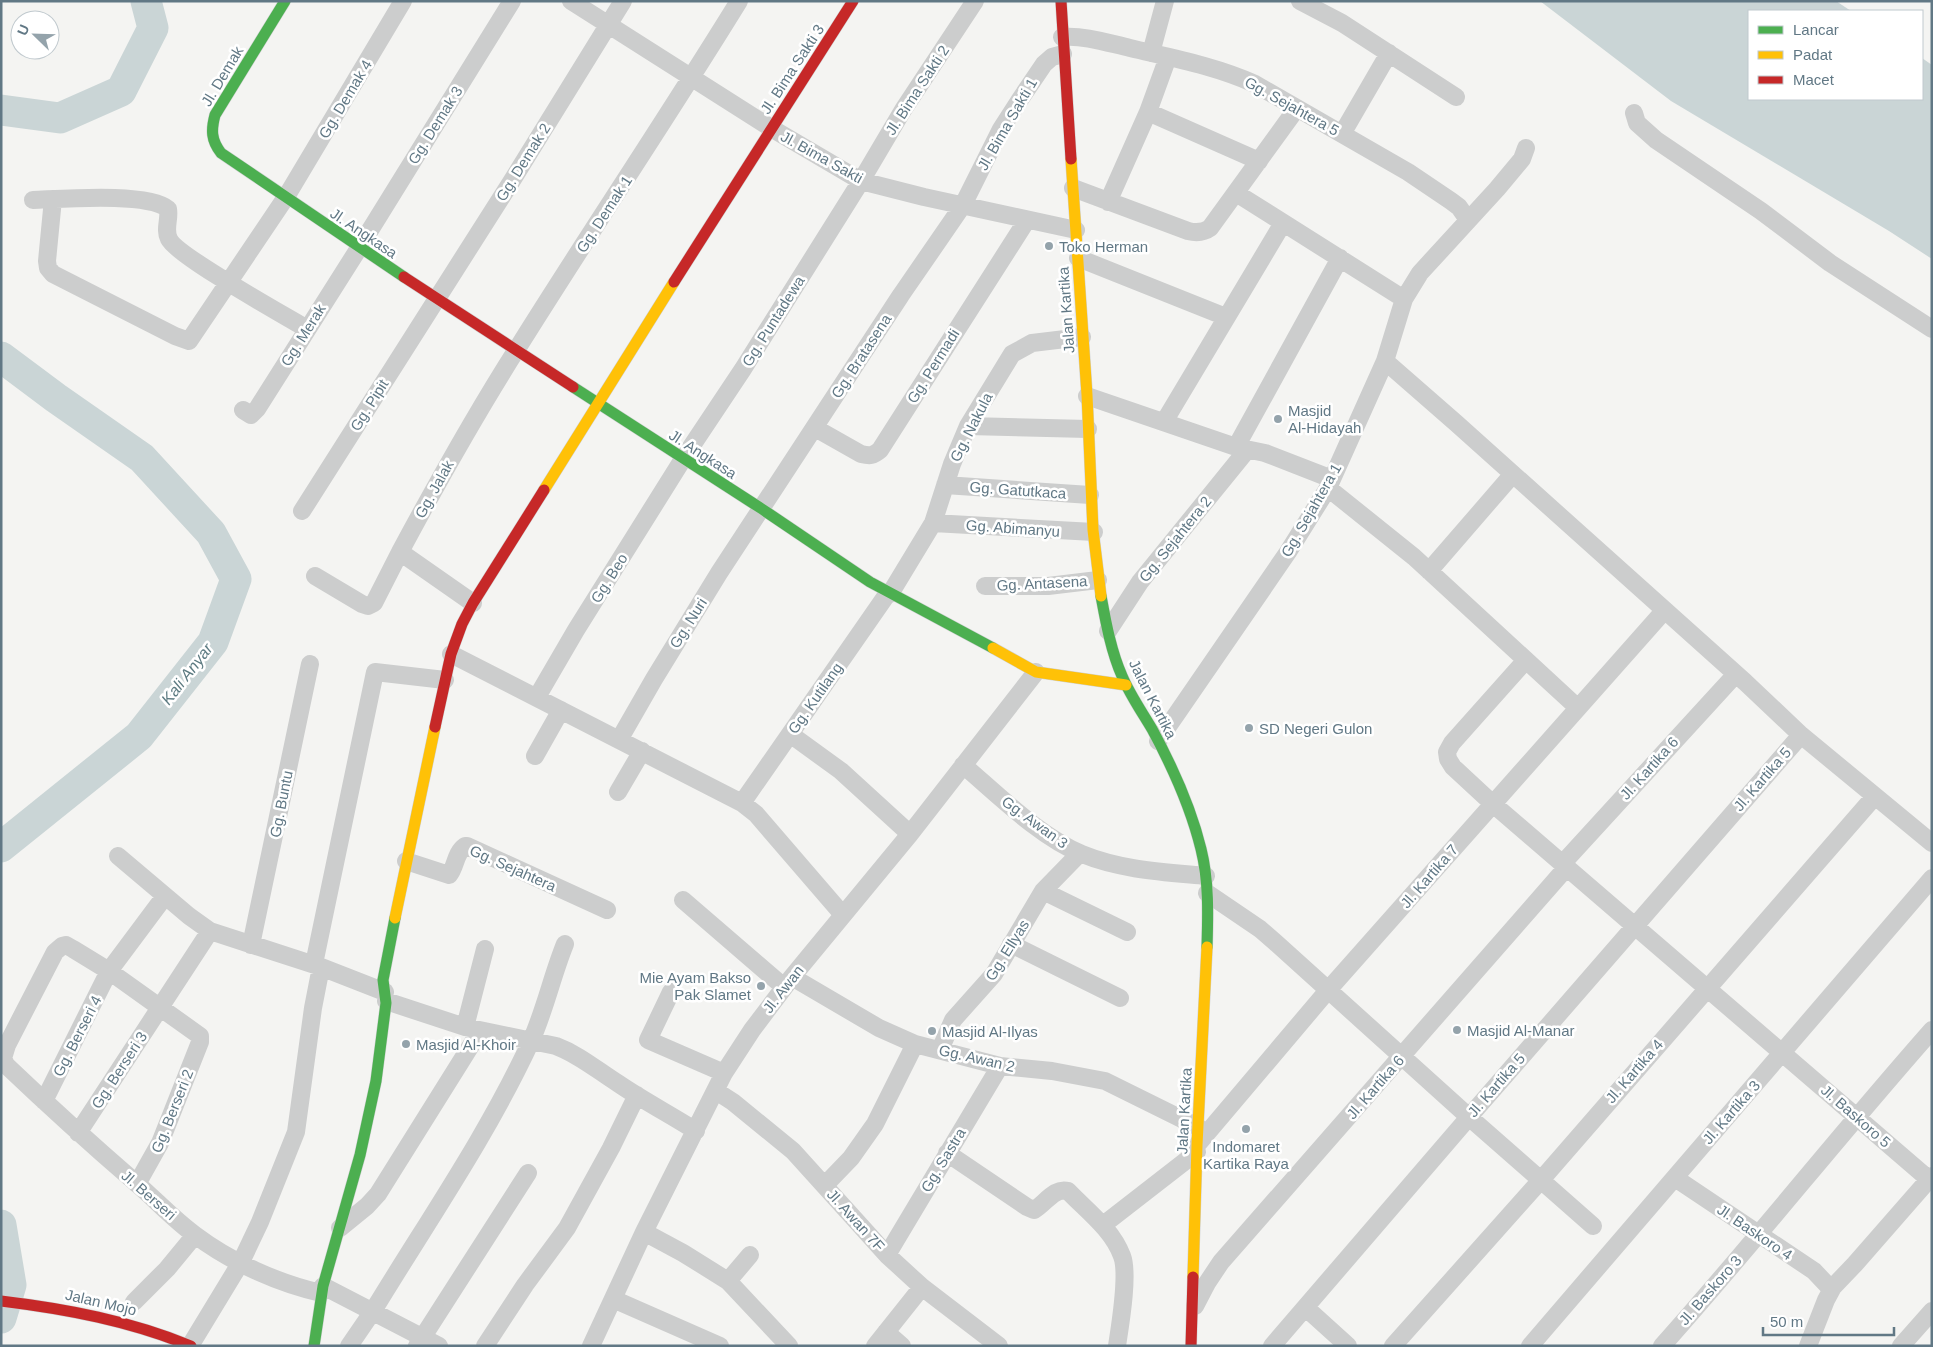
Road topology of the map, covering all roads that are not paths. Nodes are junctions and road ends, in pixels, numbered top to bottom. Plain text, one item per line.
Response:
1 (285, 1) edge
2 (403, 1) edge
3 (512, 1) edge
4 (571, 1) edge
5 (623, 1) edge
6 (739, 1) edge
7 (853, 1) edge
8 (975, 1) edge
9 (1061, 1) edge
10 (1164, 1) edge
11 (1311, 4) edge
12 (608, 24) junction
13 (1062, 46) junction
14 (1150, 53) junction
15 (1389, 53) junction
16 (1168, 57) junction
17 (692, 78) junction
18 (1456, 97) dead end
19 (1297, 108) junction
20 (1148, 112) junction
21 (1634, 113) dead end
22 (771, 128) junction
23 (1342, 134) junction
24 (1526, 148) dead end
25 (1259, 161) junction
26 (861, 181) junction
27 (1073, 188) junction
28 (1236, 193) junction
29 (286, 197) junction
30 (33, 200) dead end
31 (53, 200) junction
32 (1108, 202) junction
33 (962, 205) junction
34 (1027, 220) junction
35 (1468, 220) junction
36 (1283, 223) junction
37 (1076, 230) junction
38 (359, 248) junction
39 (1078, 258) junction
40 (1340, 258) junction
41 (228, 282) junction
42 (436, 299) junction
43 (1404, 299) junction
44 (1226, 317) junction
45 (307, 329) junction
46 (1932, 329) edge
47 (1082, 338) junction
48 (516, 350) junction
49 (1385, 361) junction
50 (1087, 396) junction
51 (599, 404) junction
52 (243, 410) dead end
53 (1164, 422) junction
54 (968, 426) junction
55 (814, 428) junction
56 (1088, 429) junction
57 (1241, 448) junction
58 (683, 459) junction
59 (1513, 474) junction
60 (1330, 483) junction
61 (945, 485) junction
62 (1090, 495) junction
63 (762, 509) junction
64 (302, 511) dead end
65 (933, 522) junction
66 (1094, 532) junction
67 (400, 552) junction
68 (1429, 571) junction
69 (315, 576) dead end
70 (1098, 580) junction
71 (985, 586) dead end
72 (889, 593) junction
73 (473, 603) junction
74 (1664, 611) junction
75 (1108, 631) junction
76 (451, 654) junction
77 (1526, 660) junction
78 (310, 664) dead end
79 (1036, 672) junction
80 (1736, 674) junction
81 (445, 680) junction
82 (1126, 685) junction
83 (537, 697) junction
84 (1578, 708) junction
85 (561, 710) junction
86 (790, 734) junction
87 (1801, 735) junction
88 (619, 740) junction
89 (1158, 741) junction
90 (642, 752) junction
91 (535, 756) dead end
92 (963, 765) junction
93 (618, 792) dead end
94 (1875, 796) junction
95 (742, 803) junction
96 (1492, 804) junction
97 (910, 834) junction
98 (1932, 843) edge
99 (1080, 853) junction
100 (118, 856) dead end
101 (406, 861) junction
102 (1565, 865) junction
103 (1932, 878) edge
104 (1206, 884) junction
105 (1043, 891) junction
106 (165, 896) junction
107 (683, 900) dead end
108 (606, 910) dead end
109 (843, 915) junction
110 (1634, 926) junction
111 (210, 931) junction
112 (1127, 932) dead end
113 (565, 944) dead end
114 (1011, 944) junction
115 (251, 945) junction
116 (485, 949) dead end
117 (318, 966) junction
118 (109, 971) junction
119 (788, 982) junction
120 (1706, 989) junction
121 (1329, 990) junction
122 (671, 992) dead end
123 (386, 996) junction
124 (1120, 998) dead end
125 (160, 1007) junction
126 (473, 1029) junction
127 (1932, 1030) edge
128 (531, 1041) junction
129 (915, 1044) junction
130 (940, 1050) junction
131 (1782, 1053) junction
132 (1402, 1056) junction
133 (1000, 1066) junction
134 (724, 1073) junction
135 (716, 1091) junction
136 (637, 1095) junction
137 (44, 1101) junction
138 (1856, 1116) junction
139 (1469, 1117) junction
140 (1198, 1127) junction
141 (696, 1131) junction
142 (78, 1134) junction
143 (1197, 1149) junction
144 (947, 1153) junction
145 (528, 1173) dead end
146 (1674, 1178) junction
147 (1931, 1179) edge
148 (1540, 1180) junction
149 (137, 1184) junction
150 (825, 1185) junction
151 (1103, 1225) junction
152 (1593, 1226) dead end
153 (340, 1228) junction
154 (644, 1232) junction
155 (1758, 1234) junction
156 (195, 1235) junction
157 (886, 1255) junction
158 (750, 1256) dead end
159 (241, 1262) junction
160 (728, 1281) junction
161 (922, 1287) junction
162 (1831, 1289) junction
163 (322, 1290) junction
164 (613, 1300) junction
165 (1, 1301) edge
166 (134, 1302) dead end
167 (1306, 1308) junction
168 (373, 1311) junction
169 (1932, 1312) edge
170 (1192, 1314) junction
171 (70, 1323) dead end
172 (120, 1334) dead end
173 (880, 1339) edge
174 (420, 1341) edge
175 (190, 1346) edge
176 (314, 1346) edge
177 (349, 1346) edge
178 (439, 1346) edge
179 (485, 1346) edge
180 (591, 1346) edge
181 (720, 1346) edge
182 (789, 1346) edge
183 (902, 1346) edge
184 (1000, 1346) edge
185 (1118, 1346) edge
186 (1191, 1346) edge
187 (1272, 1346) edge
188 (1348, 1346) edge
189 (1393, 1346) edge
190 (1530, 1346) edge
191 (1662, 1346) edge
192 (1808, 1346) edge
193 (1901, 1346) edge

1 - 29 street, Jl. Demak
2 - 29 street, Gg. Demak 4
3 - 38 street, Gg. Demak 3
4 - 12 street, Jl. Bima Sakti
5 - 12 street, Gg. Demak 2
6 - 17 street, Gg. Demak 1
7 - 22 street, Jl. Bima Sakti 3
8 - 26 street, Jl. Bima Sakti 2
9 - 13 street, Jalan Kartika
10 - 14 street
11 - 15 street
12 - 17 street, Jl. Bima Sakti
12 - 42 street, Gg. Demak 2
13 - 14 street, Gg. Sejahtera 5
13 - 27 street, Jalan Kartika
13 - 33 street, Jl. Bima Sakti 1
14 - 16 street, Gg. Sejahtera 5
15 - 18 street
15 - 23 street
16 - 19 street, Gg. Sejahtera 5
16 - 20 street
17 - 22 street, Jl. Bima Sakti
17 - 48 street, Gg. Demak 1
19 - 23 street, Gg. Sejahtera 5
19 - 25 street
20 - 25 street
20 - 32 street
21 - 46 street
22 - 26 street, Jl. Bima Sakti
22 - 51 street, Jl. Bima Sakti 3
23 - 35 street, Gg. Sejahtera 5
24 - 35 street, Gg. Sejahtera 1
25 - 28 street
26 - 33 street, Jl. Bima Sakti
26 - 58 street, Gg. Puntadewa
27 - 32 street
27 - 37 street, Jalan Kartika
28 - 32 street
28 - 36 street
29 - 38 street, Jl. Angkasa
29 - 41 street, Gg. Demak 4
30 - 31 street
31 - 41 street
31 - 41 street, Gg. Demak 4
33 - 34 street, Jl. Bima Sakti
33 - 55 street, Gg. Bratasena
34 - 37 street, Jl. Bima Sakti
34 - 55 street, Gg. Permadi
35 - 43 street, Gg. Sejahtera 1
36 - 40 street
36 - 44 street
37 - 39 street, Jalan Kartika
38 - 42 street, Jl. Angkasa
38 - 45 street, Gg. Merak
39 - 44 street
39 - 47 street, Jalan Kartika
40 - 43 street
40 - 57 street, Gg. Sejahtera 2
41 - 45 street
42 - 48 street, Jl. Angkasa
42 - 64 street, Gg. Pipit
43 - 49 street, Gg. Sejahtera 1
44 - 53 street
45 - 52 street, Gg. Merak
47 - 50 street, Jalan Kartika
47 - 54 street, Gg. Nakula
48 - 51 street, Jl. Angkasa
48 - 67 street, Gg. Jalak
49 - 59 street
49 - 60 street, Gg. Sejahtera 1
50 - 53 street
50 - 56 street, Jalan Kartika
51 - 58 street, Jl. Angkasa
51 - 73 street, Jl. Bima Sakti 3
53 - 57 street
54 - 56 street
54 - 61 street, Gg. Nakula
55 - 63 street, Gg. Bratasena
56 - 62 street, Jalan Kartika
57 - 60 street
57 - 75 street, Gg. Sejahtera 2
58 - 63 street, Jl. Angkasa
58 - 83 street, Gg. Beo
59 - 68 street
59 - 74 street
60 - 68 street
60 - 89 street, Gg. Sejahtera 1
61 - 62 street, Gg. Gatutkaca
61 - 65 street, Gg. Nakula
62 - 66 street, Jalan Kartika
63 - 72 street, Jl. Angkasa
63 - 88 street, Gg. Nuri
65 - 66 street, Gg. Abimanyu
65 - 72 street, Gg. Nakula
66 - 70 street, Jalan Kartika
67 - 69 street, Gg. Jalak
67 - 73 street
68 - 77 street
70 - 71 street, Gg. Antasena
70 - 75 street, Jalan Kartika
72 - 79 street, Jl. Angkasa
72 - 86 street, Gg. Kutilang
73 - 76 street, Jl. Bima Sakti 3
74 - 80 street
74 - 84 street, Jl. Kartika 7
75 - 82 street, Jalan Kartika
76 - 81 street, Jl. Bima Sakti 3
76 - 83 street
77 - 84 street
77 - 96 street, Jl. Baskoro 5
78 - 115 street, Gg. Buntu
79 - 82 street, Jl. Angkasa
79 - 92 street, Jl. Awan
80 - 87 street
80 - 102 street, Jl. Kartika 6
81 - 101 street, Jl. Bima Sakti 3
81 - 117 street
82 - 89 street, Jalan Kartika
83 - 85 street
84 - 96 street, Jl. Kartika 7
85 - 88 street
85 - 91 street
86 - 95 street, Gg. Kutilang
86 - 97 street
87 - 94 street
87 - 110 street, Jl. Kartika 5
88 - 90 street
89 - 104 street, Jalan Kartika
90 - 93 street
90 - 95 street
92 - 97 street, Jl. Awan
92 - 99 street, Gg. Awan 3
94 - 98 street
94 - 120 street, Jl. Kartika 4
95 - 109 street
96 - 102 street, Jl. Baskoro 5
96 - 121 street, Jl. Kartika 7
97 - 109 street, Jl. Awan
99 - 104 street, Gg. Awan 3
99 - 105 street, Gg. Ellyas
100 - 106 street
101 - 108 street, Gg. Sejahtera
101 - 123 street, Jl. Bima Sakti 3
102 - 110 street, Jl. Baskoro 5
102 - 132 street, Jl. Kartika 6
103 - 131 street, Jl. Kartika 3
104 - 121 street
104 - 140 street, Jalan Kartika
105 - 112 street
105 - 114 street, Gg. Ellyas
106 - 111 street
106 - 118 street, Gg. Berseri 4
107 - 119 street, Gg. Awan 2
109 - 119 street, Jl. Awan
110 - 120 street, Jl. Baskoro 5
110 - 139 street, Jl. Kartika 5
111 - 115 street
111 - 125 street, Gg. Berseri 3
113 - 128 street
114 - 124 street
114 - 130 street, Gg. Ellyas
115 - 117 street
116 - 126 street
117 - 123 street
117 - 159 street
118 - 125 street
118 - 137 street, Gg. Berseri 4
118 - 137 street, Jl. Berseri
119 - 129 street, Gg. Awan 2
119 - 134 street, Jl. Awan
120 - 131 street, Jl. Baskoro 5
120 - 148 street, Jl. Kartika 4
121 - 132 street
121 - 143 street, Jl. Kartika 7
122 - 134 street
123 - 126 street
123 - 153 street, Jl. Bima Sakti 3
125 - 142 street, Gg. Berseri 3
125 - 149 street, Gg. Berseri 2
126 - 128 street
126 - 153 street
127 - 138 street, Jl. Baskoro 3
128 - 136 street
128 - 168 street
129 - 130 street, Gg. Awan 2
129 - 150 street
130 - 133 street, Gg. Awan 2
131 - 138 street, Jl. Baskoro 5
131 - 146 street, Jl. Kartika 3
132 - 139 street
132 - 170 street, Jl. Kartika 6
133 - 140 street, Gg. Awan 2
133 - 144 street, Gg. Sastra
134 - 135 street, Jl. Awan
135 - 141 street, Jl. Awan
135 - 150 street, Jl. Awan 7F
136 - 141 street
136 - 179 street
137 - 142 street, Jl. Berseri
138 - 147 street, Jl. Baskoro 5
138 - 155 street, Jl. Baskoro 3
139 - 148 street
139 - 167 street, Jl. Kartika 5
140 - 143 street, Jalan Kartika
141 - 154 street, Jl. Awan
142 - 149 street, Jl. Berseri
143 - 151 street, Jl. Kartika 7
143 - 170 street, Jalan Kartika
144 - 151 street
144 - 157 street, Gg. Sastra
145 - 174 street
146 - 155 street, Jl. Baskoro 4
146 - 190 street, Jl. Kartika 3
147 - 162 street
148 - 152 street
148 - 189 street, Jl. Kartika 4
149 - 156 street, Jl. Berseri
150 - 157 street, Jl. Awan 7F
151 - 185 street
153 - 163 street, Jl. Bima Sakti 3
154 - 160 street
154 - 164 street, Jl. Awan
155 - 162 street, Jl. Baskoro 4
155 - 191 street, Jl. Baskoro 3
156 - 159 street, Jl. Berseri
156 - 166 street
157 - 161 street, Jl. Awan 7F
158 - 160 street
159 - 163 street, Jl. Berseri
159 - 175 street
160 - 182 street
161 - 173 street
161 - 184 street, Jl. Awan 7F
162 - 192 street
163 - 168 street, Jl. Berseri
163 - 176 street, Jl. Bima Sakti 3
164 - 180 street, Jl. Awan
164 - 181 street
165 - 175 street, Jalan Mojo
167 - 187 street, Jl. Kartika 5
167 - 188 street
168 - 174 street, Jl. Berseri
168 - 177 street
169 - 193 street
170 - 186 street, Jalan Kartika
171 - 172 street
173 - 183 street
174 - 178 street, Jl. Berseri

